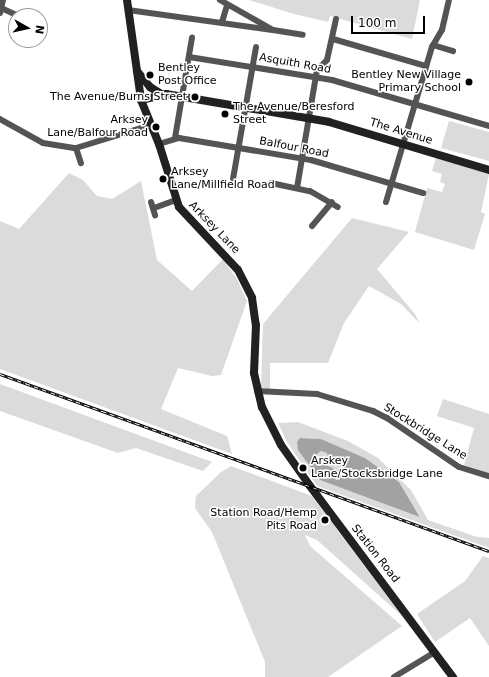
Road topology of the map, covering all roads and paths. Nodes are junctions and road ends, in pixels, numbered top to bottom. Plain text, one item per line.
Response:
1 (3, 0) edge
2 (127, 0) edge
3 (220, 0) edge
4 (449, 0) edge
5 (227, 6) junction
6 (128, 10) junction
7 (1, 11) edge
8 (336, 19) dead end
9 (222, 22) junction
10 (273, 30) junction
11 (303, 35) dead end
12 (192, 37) dead end
13 (333, 39) junction
14 (433, 44) junction
15 (256, 47) dead end
16 (452, 51) dead end
17 (188, 57) junction
18 (135, 66) junction
19 (426, 66) junction
20 (252, 67) junction
21 (316, 78) junction
22 (163, 94) junction
23 (182, 97) junction
24 (141, 100) junction
25 (415, 105) junction
26 (245, 108) junction
27 (309, 118) junction
28 (0, 119) edge
29 (151, 125) junction
30 (489, 126) edge
31 (175, 138) junction
32 (159, 144) junction
33 (404, 144) junction
34 (76, 148) junction
35 (239, 148) junction
36 (302, 158) junction
37 (81, 163) dead end
38 (489, 170) edge
39 (233, 179) dead end
40 (271, 183) dead end
41 (392, 184) junction
42 (297, 188) junction
43 (423, 193) dead end
44 (176, 200) junction
45 (151, 202) dead end
46 (332, 202) junction
47 (386, 202) dead end
48 (338, 207) dead end
49 (154, 208) junction
50 (155, 215) dead end
51 (312, 226) dead end
52 (257, 391) junction
53 (281, 445) joint
54 (489, 476) edge
55 (435, 652) junction
56 (394, 677) edge
57 (453, 677) edge

1 - 7 street
2 - 6 street, Arksey Lane
3 - 5 street
4 - 14 street
5 - 9 street
5 - 10 street
6 - 9 street
6 - 18 street, Arksey Lane
8 - 13 street
9 - 10 street
10 - 11 street
12 - 17 street
13 - 19 street
13 - 21 street
14 - 16 street
14 - 19 street
15 - 20 street
17 - 20 street, Asquith Road
17 - 23 street
18 - 22 street
18 - 24 street, Arksey Lane
19 - 25 street
20 - 21 street, Asquith Road
20 - 26 street
21 - 25 street, Asquith Road
21 - 27 street
22 - 23 street, The Avenue
22 - 24 street, The Avenue
23 - 26 street, The Avenue
23 - 31 street
24 - 29 street, Arksey Lane
25 - 30 street, Asquith Road
25 - 33 street
26 - 27 street, The Avenue
26 - 35 street
27 - 33 street, The Avenue
27 - 36 street
28 - 34 street
29 - 32 street, Arksey Lane
29 - 34 street
31 - 32 street, Balfour Road
31 - 35 street, Balfour Road
32 - 44 street, Arksey Lane
33 - 38 street, The Avenue
33 - 41 street
34 - 37 street
35 - 36 street, Balfour Road
35 - 39 street
36 - 41 street, Balfour Road
36 - 42 street
40 - 42 street
41 - 43 street, Balfour Road
41 - 47 street
42 - 46 street
44 - 49 street
44 - 52 street, Arksey Lane
45 - 49 street
46 - 48 street
46 - 51 street
49 - 50 street
52 - 53 street, Arksey Lane
52 - 54 street, Stockbridge Lane
53 - 55 street, Station Road
55 - 56 street
55 - 57 street, Station Road

